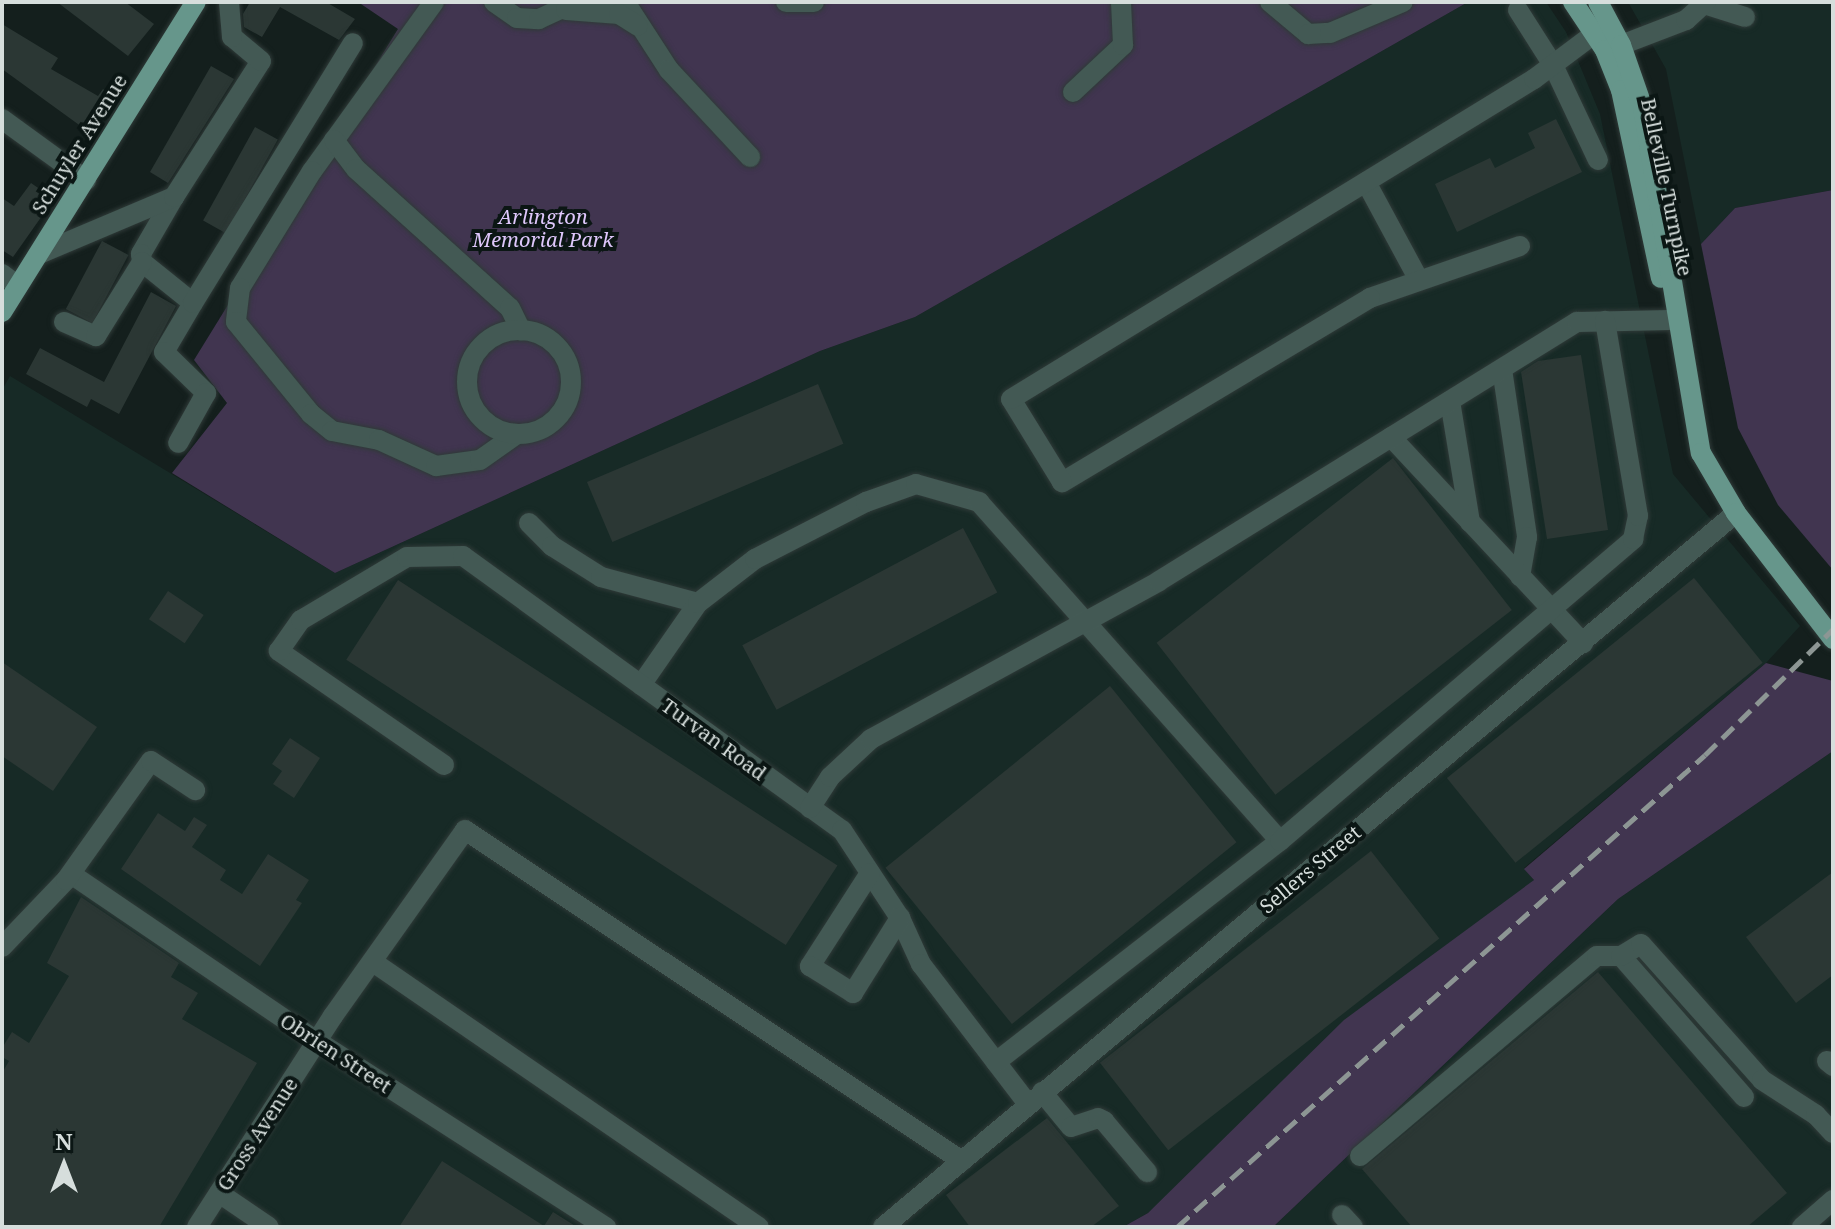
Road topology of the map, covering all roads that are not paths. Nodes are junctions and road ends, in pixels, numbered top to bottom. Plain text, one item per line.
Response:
1 (229, 2) edge
2 (434, 2) edge
3 (494, 2) edge
4 (625, 2) edge
5 (786, 2) edge
6 (814, 2) edge
7 (1121, 2) edge
8 (1270, 2) edge
9 (1403, 2) edge
10 (1573, 2) edge
11 (1598, 2) edge
12 (1705, 3) edge
13 (191, 4) edge
14 (570, 6) edge
15 (1518, 10) dead end
16 (1745, 17) dead end
17 (639, 26) junction
18 (1594, 34) junction
19 (353, 43) dead end
20 (1613, 48) junction
21 (1553, 65) junction
22 (1073, 92) dead end
23 (2, 119) edge
24 (334, 140) junction
25 (750, 157) dead end
26 (1598, 160) dead end
27 (86, 180) junction
28 (1366, 182) junction
29 (174, 197) junction
30 (1520, 246) dead end
31 (39, 254) junction
32 (142, 262) junction
33 (1418, 278) junction
34 (10, 280) edge
35 (193, 303) junction
36 (2, 312) edge
37 (1672, 320) junction
38 (1605, 321) junction
39 (64, 322) dead end
40 (521, 331) junction
41 (1502, 369) junction
42 (1690, 391) junction
43 (1450, 401) junction
44 (517, 434) junction
45 (1391, 437) junction
46 (178, 443) dead end
47 (1736, 513) junction
48 (1470, 522) junction
49 (529, 523) dead end
50 (1520, 576) junction
51 (698, 603) junction
52 (1551, 609) junction
53 (1081, 622) junction
54 (1833, 639) edge
55 (1583, 643) junction
56 (641, 685) junction
57 (444, 765) dead end
58 (195, 790) dead end
59 (810, 808) junction
60 (1280, 841) junction
61 (870, 873) junction
62 (71, 874) junction
63 (900, 918) junction
64 (2, 947) edge
65 (1621, 956) junction
66 (373, 962) junction
67 (317, 1041) junction
68 (996, 1062) junction
69 (1744, 1097) dead end
70 (1035, 1098) junction
71 (1833, 1133) edge
72 (1360, 1156) dead end
73 (962, 1161) junction
74 (1147, 1172) dead end
75 (219, 1193) junction
76 (1833, 1200) edge
77 (197, 1227) edge
78 (269, 1227) edge
79 (606, 1227) edge
80 (759, 1227) edge
81 (883, 1227) edge
82 (1802, 1227) edge

1 - 29 street
2 - 24 street
3 - 14 street
4 - 17 street
5 - 6 street
7 - 22 street
8 - 9 street
10 - 18 main road, Belleville Turnpike
11 - 20 main road, Belleville Turnpike
12 - 16 street
12 - 20 street
13 - 27 main road, Schuyler Avenue
14 - 17 street
15 - 21 street
17 - 25 street
18 - 20 main road, Belleville Turnpike
18 - 21 street
19 - 35 street
20 - 37 main road, Belleville Turnpike
20 - 42 main road, Belleville Turnpike
21 - 26 street
21 - 28 street
23 - 27 street
24 - 40 street
24 - 44 street
27 - 31 main road, Schuyler Avenue
28 - 33 street
28 - 33 street
29 - 31 street
29 - 32 street
30 - 33 street
31 - 34 main road, Schuyler Avenue
32 - 35 street
32 - 39 street
34 - 36 main road, Schuyler Avenue
35 - 46 street
37 - 38 street
37 - 42 main road, Belleville Turnpike
38 - 41 street
38 - 52 street
40 - 44 street
40 - 44 street
41 - 43 street
41 - 50 street
42 - 47 main road, Belleville Turnpike
43 - 45 street
43 - 48 street
45 - 48 street
45 - 53 street
47 - 54 main road, Belleville Turnpike
47 - 55 street, Sellers Street
48 - 50 street
49 - 51 street
50 - 52 street
51 - 53 street
51 - 56 street
52 - 55 street
52 - 60 street
53 - 59 street
53 - 60 street
55 - 70 street, Sellers Street
56 - 57 street, Turvan Road
56 - 59 street, Turvan Road
58 - 62 street
59 - 61 street, Turvan Road
60 - 68 street
61 - 63 street, Turvan Road
61 - 63 street
62 - 64 street
62 - 67 street, Obrien Street
63 - 68 street, Turvan Road
65 - 69 street
65 - 71 street
65 - 72 street
66 - 67 street, Gross Avenue
66 - 73 street, Gross Avenue
66 - 80 street
67 - 75 street, Gross Avenue
67 - 79 street, Obrien Street
68 - 70 street, Turvan Road
70 - 73 street, Sellers Street
70 - 74 street, Turvan Road
73 - 81 street, Sellers Street
75 - 77 street, Gross Avenue
75 - 78 street
76 - 82 street

